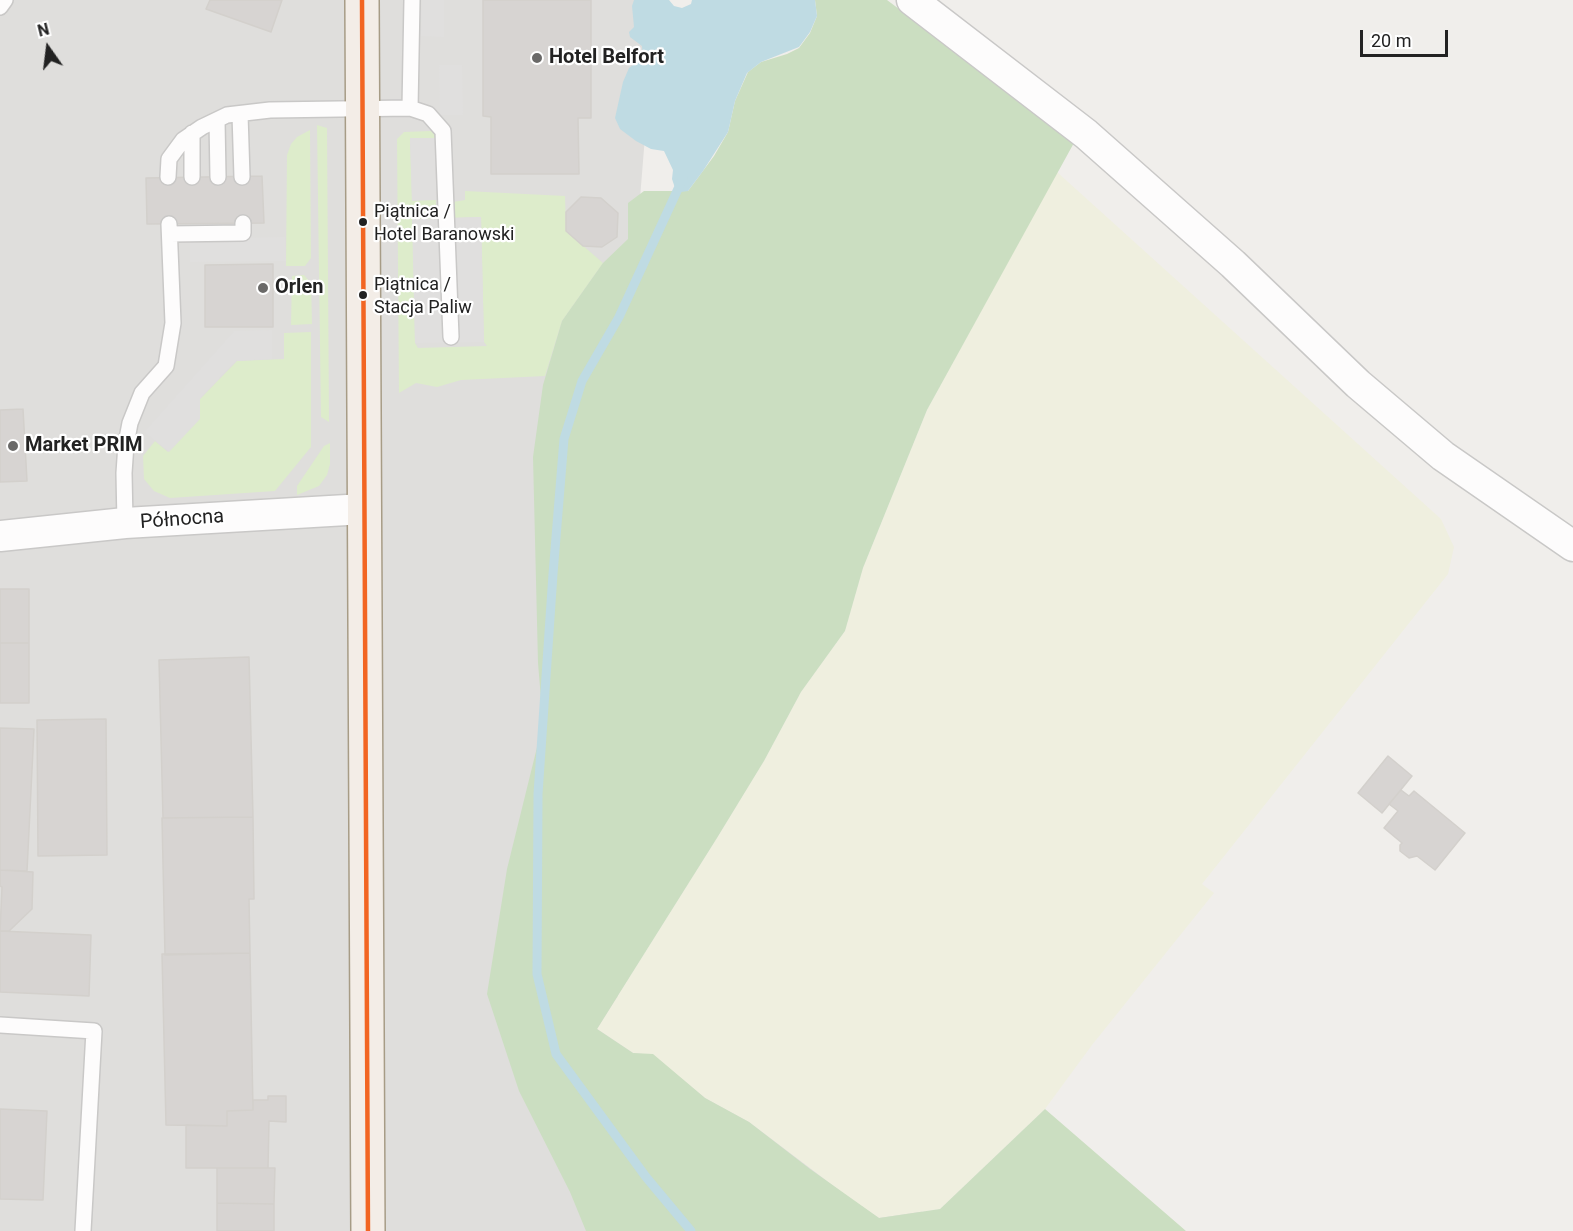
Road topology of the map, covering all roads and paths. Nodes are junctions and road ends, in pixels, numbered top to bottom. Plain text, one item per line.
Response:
1 (4, 0) edge
2 (362, 0) edge
3 (412, 0) edge
4 (912, 0) edge
5 (0, 7) edge
6 (410, 108) junction
7 (363, 110) junction
8 (240, 114) junction
9 (217, 120) junction
10 (192, 133) junction
11 (168, 177) dead end
12 (192, 177) dead end
13 (218, 177) dead end
14 (242, 177) dead end
15 (243, 223) dead end
16 (451, 337) dead end
17 (364, 508) junction
18 (125, 523) junction
19 (0, 536) edge
20 (1573, 546) edge
21 (0, 1025) edge
22 (83, 1231) edge
23 (368, 1231) edge

1 - 5 lane
2 - 7 main road
3 - 6 lane
4 - 20 street
6 - 7 lane
6 - 16 lane
7 - 8 lane
7 - 17 main road
8 - 9 lane
8 - 14 lane
9 - 10 lane
9 - 13 lane
10 - 11 lane
10 - 12 lane
15 - 18 lane
17 - 18 street, Północna
17 - 23 main road
18 - 19 street, Północna
21 - 22 lane

